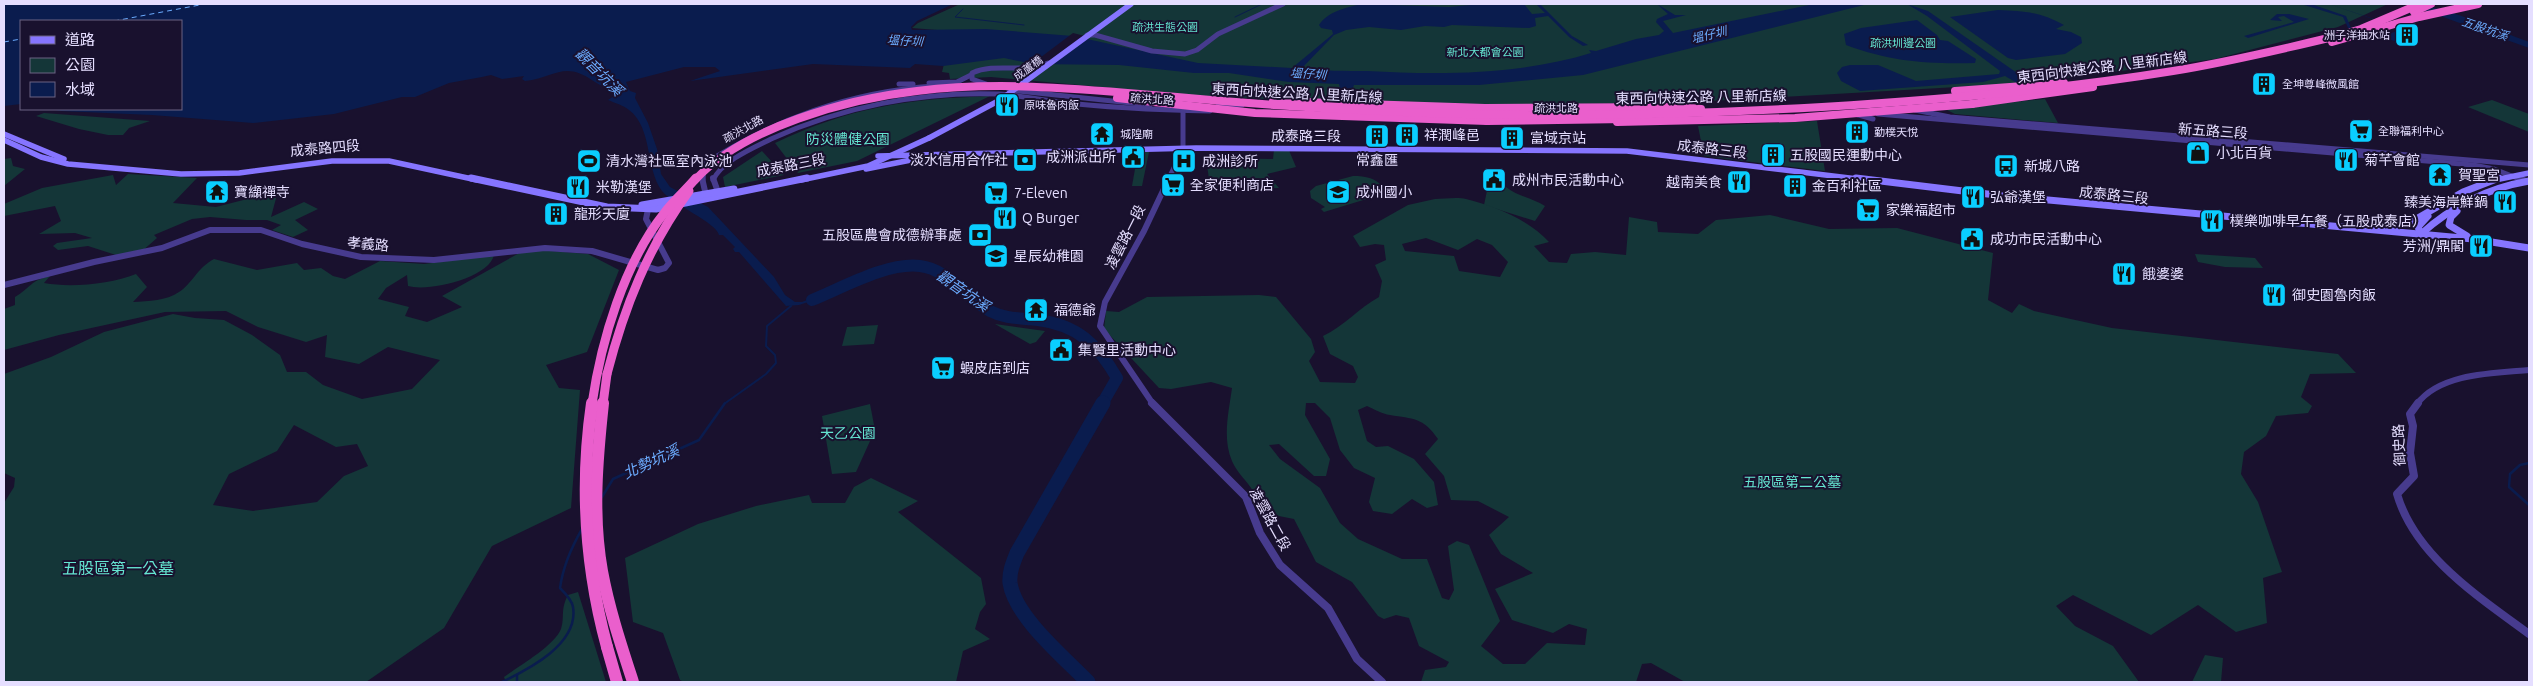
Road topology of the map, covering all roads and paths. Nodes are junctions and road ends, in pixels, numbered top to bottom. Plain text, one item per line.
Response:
1 (1124, 4) edge
2 (1131, 4) edge
3 (1283, 4) edge
4 (2404, 4) edge
5 (2420, 4) edge
6 (2431, 4) edge
7 (2478, 4) edge
8 (2360, 34) junction
9 (2337, 36) junction
10 (971, 75) junction
11 (2107, 80) junction
12 (898, 84) dead end
13 (2093, 87) junction
14 (1004, 89) junction
15 (1140, 94) junction
16 (1106, 96) junction
17 (1937, 103) dead end
18 (1902, 107) joint
19 (1700, 109) junction
20 (1183, 110) junction
21 (1481, 111) junction
22 (1850, 113) junction
23 (1690, 117) junction
24 (1896, 117) joint
25 (1956, 117) junction
26 (1446, 118) junction
27 (1873, 119) dead end
28 (4, 134) edge
29 (927, 137) junction
30 (4, 140) edge
31 (1183, 148) junction
32 (941, 155) junction
33 (878, 156) junction
34 (926, 156) junction
35 (887, 157) junction
36 (2529, 165) edge
37 (2529, 173) edge
38 (2510, 175) junction
39 (804, 180) junction
40 (2528, 181) edge
41 (718, 192) junction
42 (705, 197) junction
43 (2462, 205) junction
44 (648, 207) junction
45 (2433, 209) junction
46 (2379, 230) junction
47 (2421, 234) junction
48 (2474, 239) junction
49 (2529, 248) edge
50 (4, 285) edge
51 (1131, 370) joint
52 (2529, 370) edge
53 (2529, 634) edge
54 (617, 682) edge
55 (633, 682) edge
56 (1382, 682) edge

1 - 29 main road, 成蘆橋, bridge
2 - 29 main road, 成蘆橋, bridge
3 - 10 street, bridge
4 - 9 highway
5 - 9 highway, 東西向快速公路 八里新店線
6 - 8 highway, 東西向快速公路 八里新店線
7 - 8 highway
8 - 13 highway, 東西向快速公路 八里新店線, bridge
9 - 11 highway, 東西向快速公路 八里新店線, bridge
10 - 12 street
10 - 14 street
11 - 15 highway, 東西向快速公路 八里新店線, bridge
11 - 21 highway, bridge
13 - 16 highway, 東西向快速公路 八里新店線, bridge
13 - 26 highway, bridge
14 - 20 street, 疏洪北路
14 - 42 street, 疏洪北路
15 - 19 highway, bridge
15 - 54 highway, 東西向快速公路 八里新店線, bridge
16 - 23 highway, bridge
16 - 55 highway, 東西向快速公路 八里新店線, bridge
17 - 25 street
18 - 19 street, 疏洪北路
18 - 25 street, 新五路三段
19 - 21 street, 疏洪北路
20 - 21 street, 疏洪北路
20 - 26 street, 疏洪北路
20 - 31 street, 凌雲路一段
20 - 41 street, 疏洪北路
22 - 23 street, 疏洪北路
22 - 24 street, 疏洪北路
22 - 27 street
23 - 26 street, 疏洪北路
24 - 38 street, 新五路三段
25 - 36 street, 新五路三段
28 - 44 main road, 成泰路四段
29 - 33 main road
29 - 34 main road
29 - 35 main road
30 - 44 main road, 成泰路四段
31 - 32 main road, 成泰路三段
31 - 46 main road, 成泰路三段
31 - 51 street, 凌雲路一段
32 - 34 main road, 成泰路三段
32 - 39 main road
33 - 35 main road, 成泰路三段
33 - 41 main road, 成泰路三段
34 - 35 main road, 成泰路三段
35 - 39 main road, 成泰路三段
37 - 38 main road
38 - 40 street, 新五路三段
38 - 45 main road
39 - 42 main road, 成泰路三段
40 - 43 main road
41 - 42 main road, 成泰路三段
42 - 44 main road, bridge
43 - 47 main road
43 - 48 main road
44 - 50 street, 孝義路
45 - 46 main road
45 - 47 main road
46 - 47 main road, 成泰路三段
47 - 48 main road, 成泰路三段
48 - 49 main road, 成泰路三段
51 - 56 street, 凌雲路二段
52 - 53 street, 御史路

